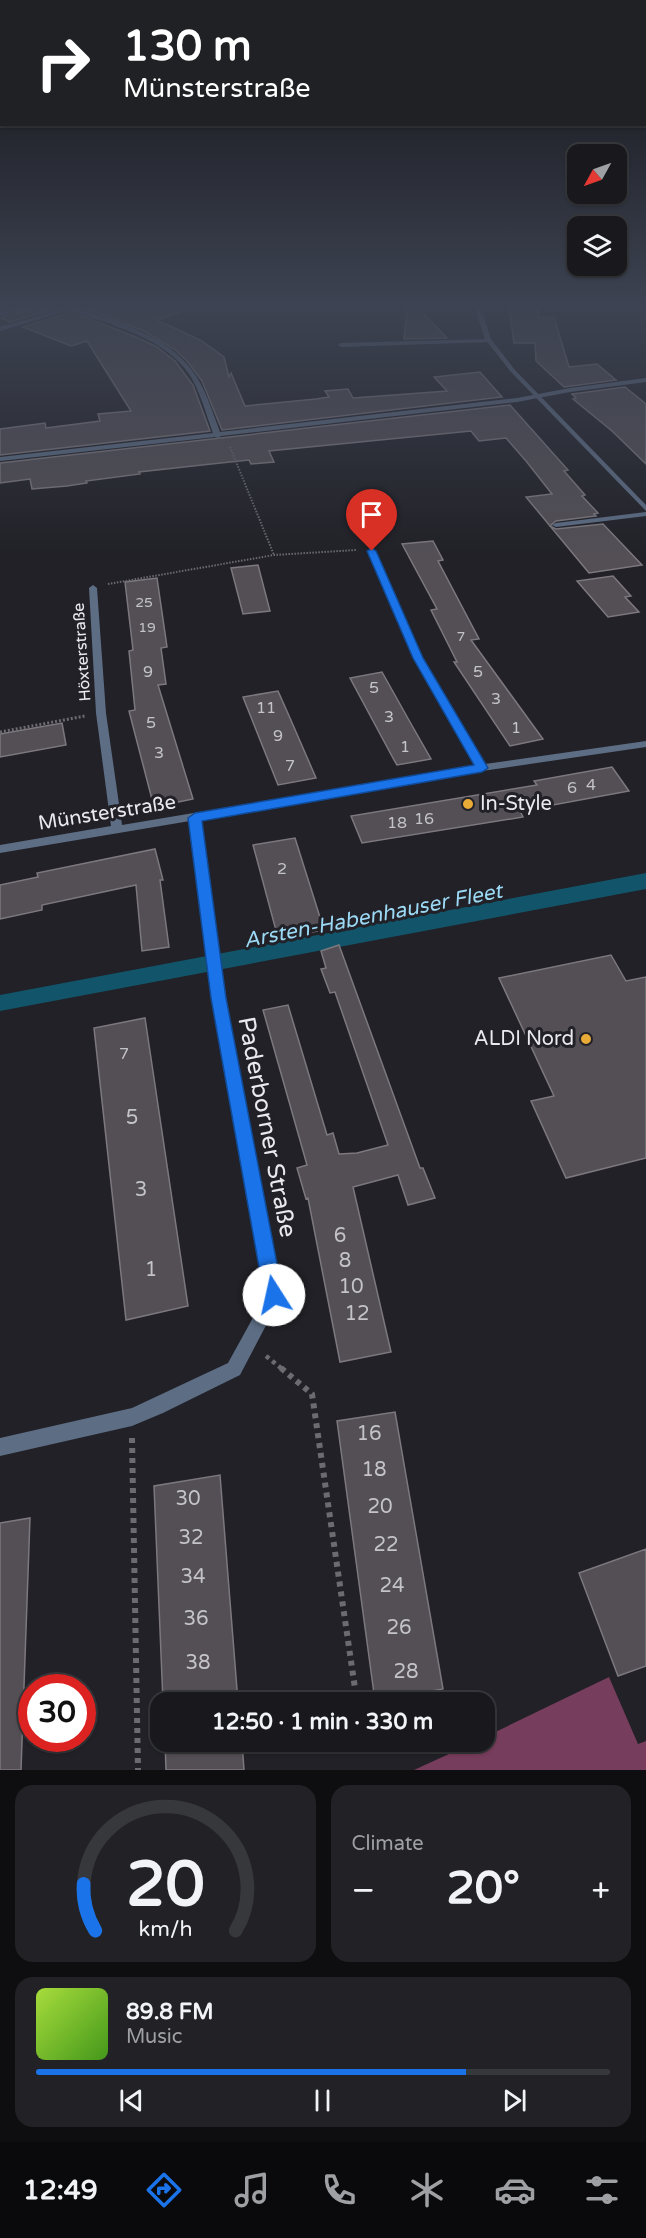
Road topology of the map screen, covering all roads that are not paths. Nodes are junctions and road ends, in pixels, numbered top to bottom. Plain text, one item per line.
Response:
1 (200, 391) edge
2 (533, 391) edge
3 (567, 391) edge
4 (538, 396) junction
5 (222, 435) junction
6 (0, 459) edge
7 (646, 509) edge
8 (646, 514) edge
9 (556, 525) dead end
10 (372, 551) road end
11 (93, 588) road end
12 (646, 744) edge
13 (482, 768) junction
14 (195, 818) junction
15 (117, 829) junction
16 (0, 849) edge
17 (0, 1447) edge

1 - 5 street
2 - 4 street
3 - 4 street
4 - 5 street
4 - 7 street
5 - 6 street
8 - 9 street
10 - 13 street
11 - 15 street, Höxterstraße
12 - 13 street, Münsterstraße
13 - 14 street, Münsterstraße
14 - 15 street, Münsterstraße
14 - 17 street, Paderborner Straße
15 - 16 street, Münsterstraße

